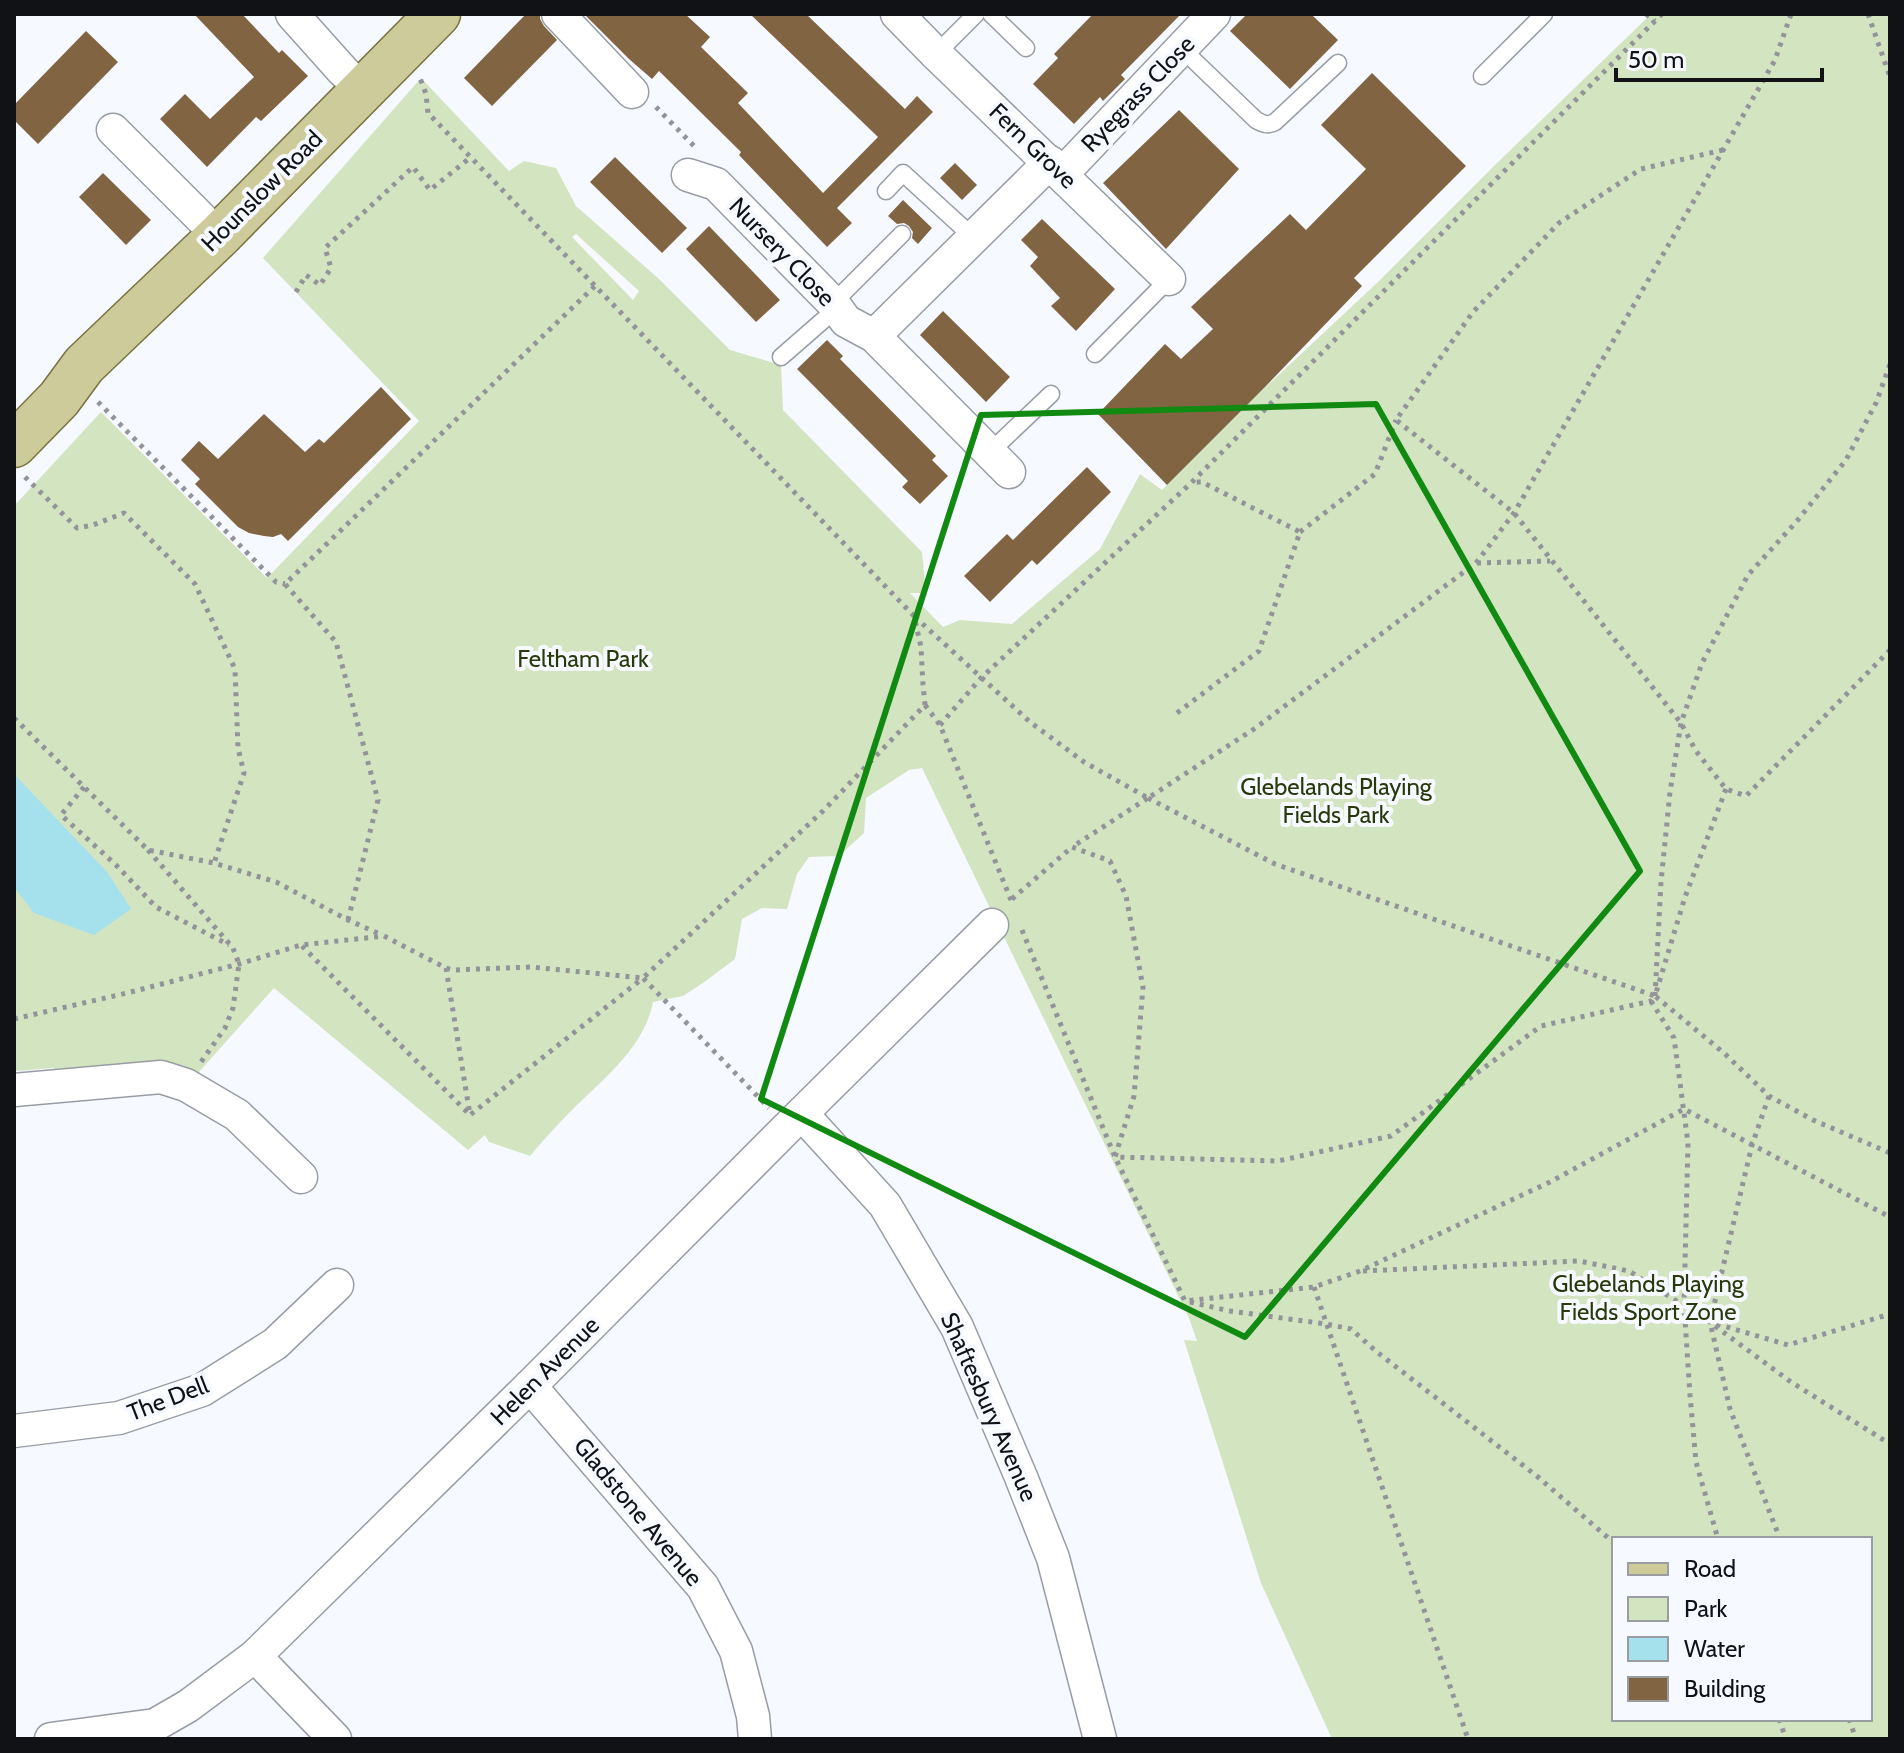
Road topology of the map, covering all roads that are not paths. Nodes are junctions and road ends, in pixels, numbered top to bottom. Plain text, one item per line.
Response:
1 (292, 14) edge
2 (438, 14) edge
3 (558, 14) edge
4 (897, 14) edge
5 (976, 14) edge
6 (991, 14) edge
7 (1214, 14) edge
8 (1544, 14) edge
9 (1026, 48) dead end
10 (1181, 48) junction
11 (936, 54) junction
12 (1338, 63) dead end
13 (1482, 76) dead end
14 (363, 90) junction
15 (632, 92) road end
16 (113, 130) dead end
17 (1056, 168) junction
18 (688, 175) road end
19 (886, 191) dead end
20 (902, 234) dead end
21 (219, 236) junction
22 (973, 237) junction
23 (1169, 279) joint
24 (835, 306) junction
25 (874, 336) junction
26 (1095, 354) dead end
27 (781, 357) dead end
28 (88, 381) junction
29 (1051, 394) dead end
30 (14, 424) edge
31 (19, 460) edge
32 (999, 462) joint
33 (1009, 919) road end
34 (14, 1090) edge
35 (795, 1120) junction
36 (301, 1177) dead end
37 (337, 1285) dead end
38 (530, 1386) junction
39 (14, 1431) edge
40 (255, 1656) junction
41 (51, 1739) edge
42 (335, 1739) edge
43 (755, 1739) edge
44 (1100, 1739) edge

1 - 14 street
2 - 14 main road, Hounslow Road
3 - 15 street
4 - 11 street, Fern Grove
5 - 11 lane
6 - 9 lane
7 - 10 street, Ryegrass Close
8 - 13 lane
10 - 12 lane
10 - 17 street, Ryegrass Close
11 - 17 street, Fern Grove
14 - 21 main road, Hounslow Road
16 - 21 street
17 - 22 street
17 - 23 street, Fern Grove
18 - 24 street, Nursery Close
19 - 22 lane
20 - 24 lane
21 - 28 main road, Hounslow Road
22 - 25 street
23 - 26 lane
24 - 25 street, Nursery Close
24 - 27 lane
25 - 32 street, Nursery Close
28 - 30 main road, Hounslow Road
28 - 31 main road, Hounslow Road
29 - 32 lane
33 - 35 street, Helen Avenue
34 - 36 street
35 - 38 street, Helen Avenue
35 - 44 street, Shaftesbury Avenue
37 - 39 street, The Dell
38 - 40 street, Helen Avenue
38 - 43 street, Gladstone Avenue
40 - 41 street, Helen Avenue
40 - 42 street

